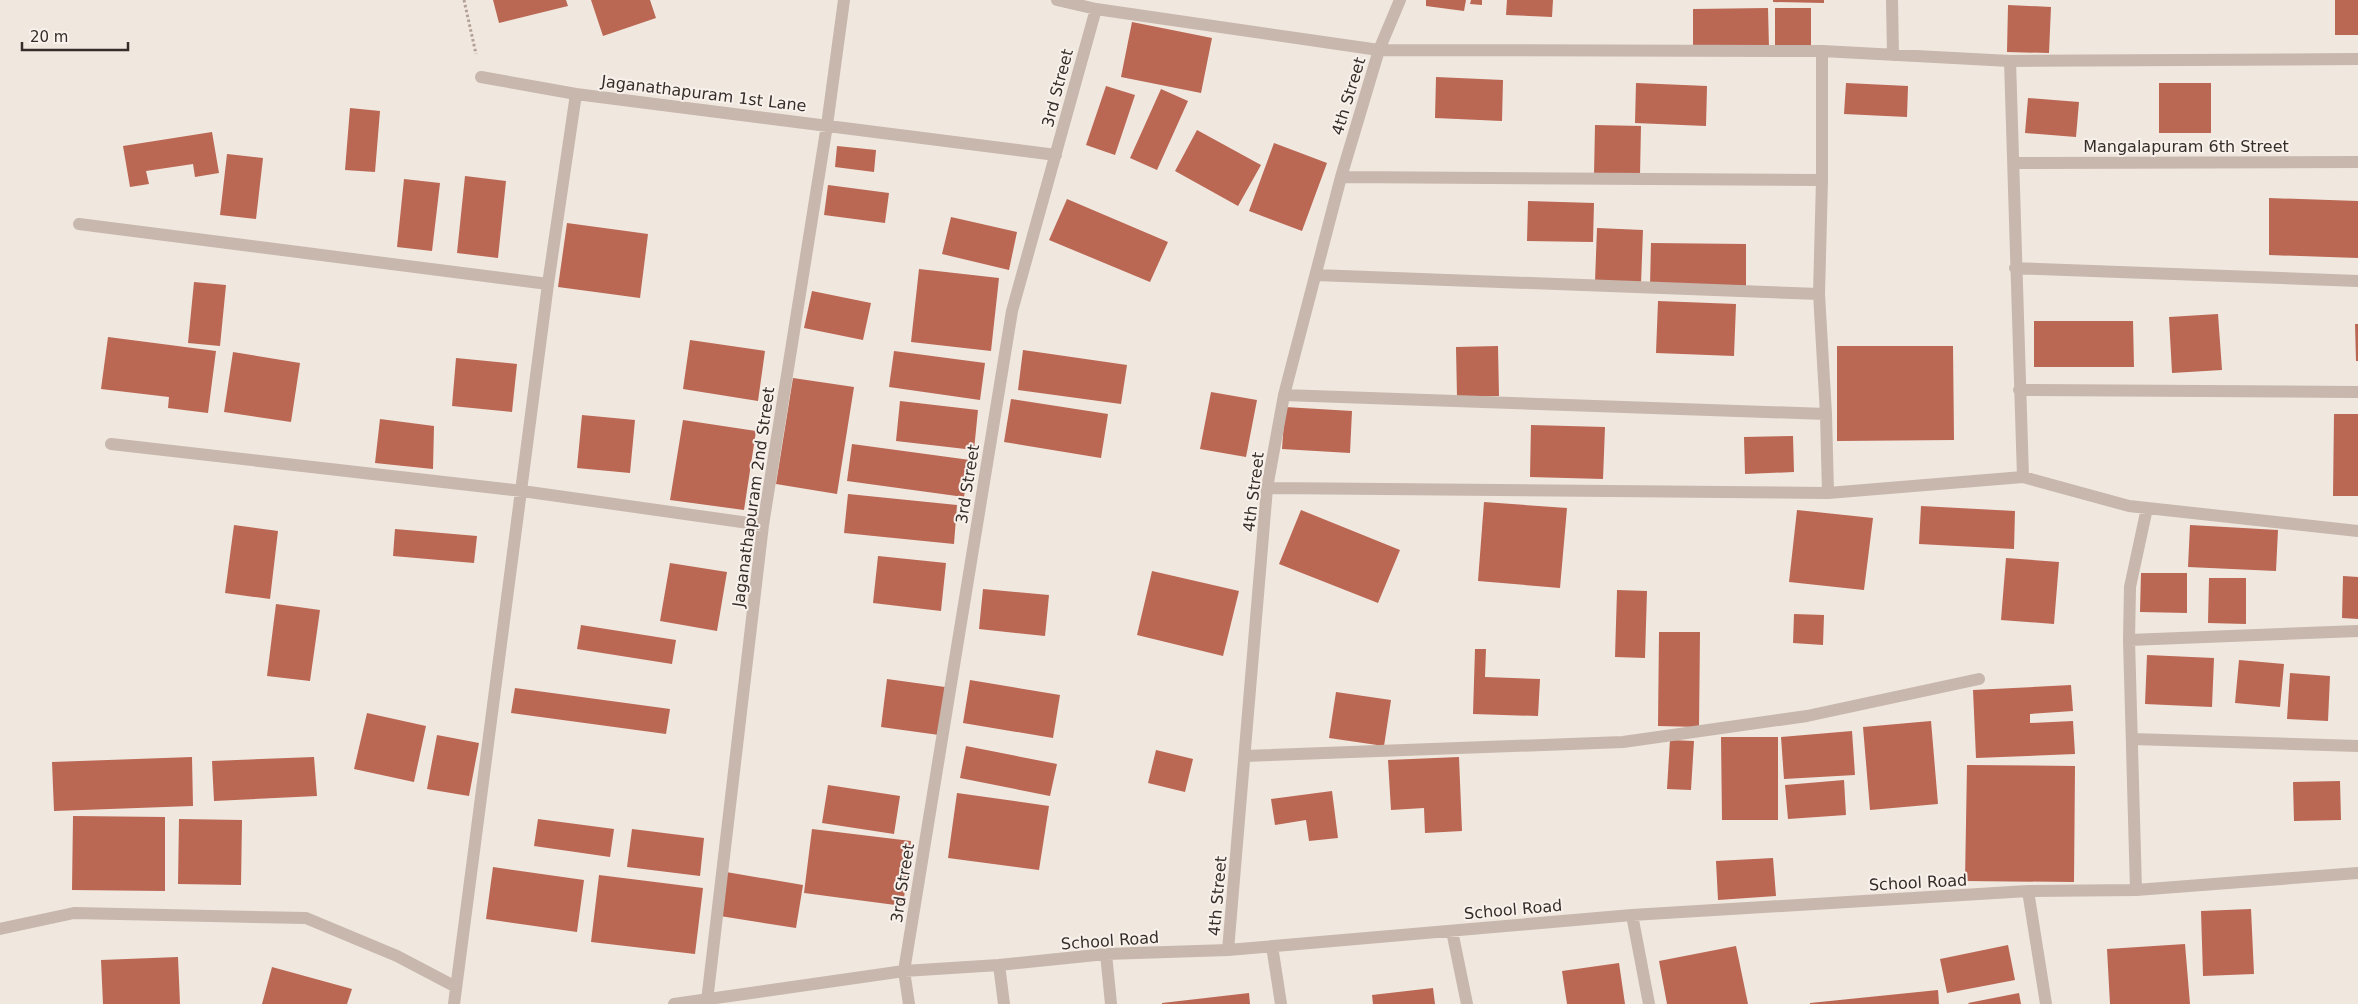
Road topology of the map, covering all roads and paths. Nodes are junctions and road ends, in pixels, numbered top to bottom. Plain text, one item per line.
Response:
1 (464, 0) edge
2 (844, 0) edge
3 (1057, 0) edge
4 (1400, 0) edge
5 (1892, 0) edge
6 (1096, 9) junction
7 (1379, 50) junction
8 (1822, 52) junction
9 (1893, 55) junction
10 (2358, 59) edge
11 (2010, 61) junction
12 (481, 77) joint
13 (576, 94) junction
14 (827, 125) junction
15 (1056, 155) junction
16 (2358, 162) edge
17 (2015, 164) junction
18 (1341, 177) junction
19 (1822, 180) junction
20 (79, 224) dead end
21 (2015, 268) junction
22 (1316, 275) junction
23 (2358, 281) edge
24 (548, 284) junction
25 (1819, 294) junction
26 (2019, 390) junction
27 (2358, 392) edge
28 (1284, 395) junction
29 (1826, 414) junction
30 (111, 444) dead end
31 (2023, 477) junction
32 (1267, 488) junction
33 (522, 492) junction
34 (1828, 493) junction
35 (2147, 508) junction
36 (763, 525) junction
37 (2358, 531) edge
38 (2358, 631) edge
39 (2129, 640) junction
40 (1979, 678) dead end
41 (2132, 739) junction
42 (2358, 746) edge
43 (1245, 756) junction
44 (2358, 873) edge
45 (2136, 890) junction
46 (2028, 891) junction
47 (1632, 915) junction
48 (0, 929) edge
49 (1452, 931) junction
50 (1272, 946) junction
51 (1228, 950) junction
52 (1106, 954) junction
53 (999, 965) junction
54 (904, 971) junction
55 (456, 988) junction
56 (706, 1000) junction
57 (454, 1004) edge
58 (674, 1004) edge
59 (908, 1004) edge
60 (1004, 1004) edge
61 (1111, 1004) edge
62 (1281, 1004) edge
63 (1467, 1004) edge
64 (1649, 1004) edge
65 (2046, 1004) edge

1 - 12 path
2 - 14 street, Jaganathapuram 2nd Street
3 - 6 street
4 - 7 street, 4th Street
5 - 9 street
6 - 7 street
6 - 15 street, 3rd Street
7 - 8 street
7 - 18 street, 4th Street
8 - 9 street
8 - 19 street
9 - 11 street
10 - 11 street
11 - 17 street
12 - 13 street, Jaganathapuram 1st Lane
13 - 14 street, Jaganathapuram 1st Lane
13 - 24 street
14 - 15 street, Jaganathapuram 1st Lane
14 - 36 street, Jaganathapuram 2nd Street
15 - 54 street, 3rd Street
16 - 17 street, Mangalapuram 6th Street
17 - 21 street
18 - 19 street
18 - 22 street, 4th Street
19 - 25 street
20 - 24 street
21 - 23 street
21 - 26 street
22 - 25 street
22 - 28 street, 4th Street
24 - 33 street
25 - 29 street
26 - 27 street
26 - 31 street
28 - 29 street
28 - 32 street, 4th Street
29 - 34 street
30 - 33 street
31 - 34 street
31 - 35 street
32 - 34 street
32 - 43 street, 4th Street
33 - 36 street
33 - 55 street
35 - 37 street
35 - 39 street
36 - 56 street, Jaganathapuram 2nd Street
38 - 39 street
39 - 41 street
40 - 43 street
41 - 42 street
41 - 45 street
43 - 51 street, 4th Street
44 - 45 street, School Road
45 - 46 street, School Road
46 - 47 street, School Road
46 - 65 street
47 - 49 street, School Road
47 - 64 street
48 - 55 street
49 - 50 street, School Road
49 - 63 street
50 - 51 street, School Road
50 - 62 street
51 - 52 street, School Road
52 - 53 street, School Road
52 - 61 street
53 - 54 street, School Road
53 - 60 street
54 - 56 street, School Road
54 - 59 street, 3rd Street
55 - 57 street
56 - 58 street, School Road

